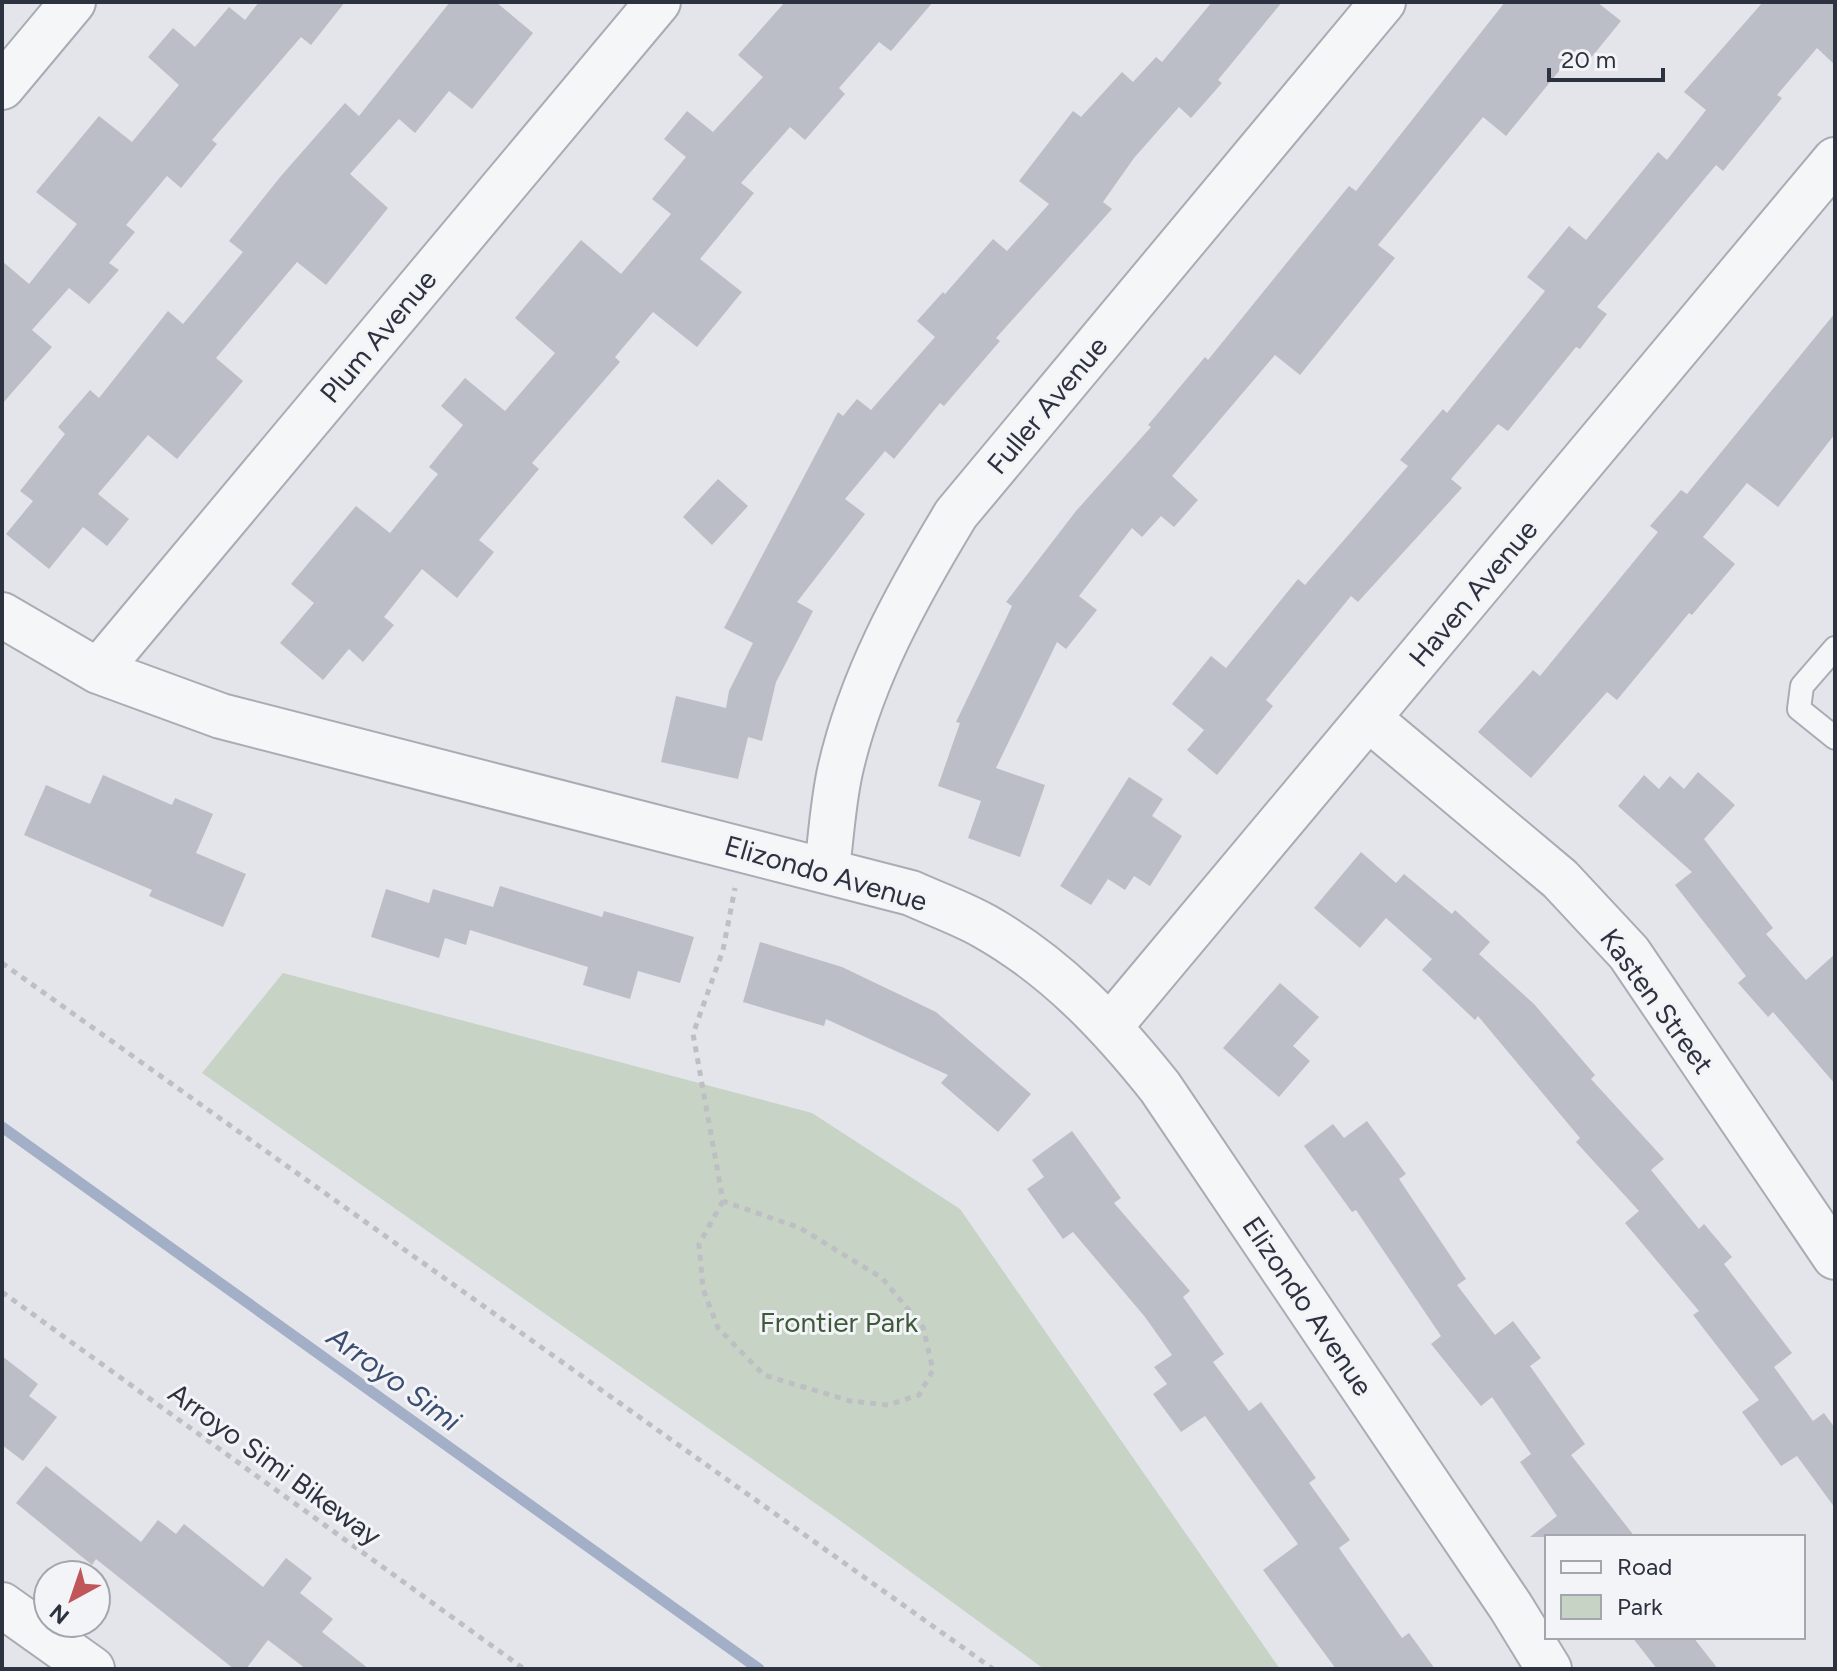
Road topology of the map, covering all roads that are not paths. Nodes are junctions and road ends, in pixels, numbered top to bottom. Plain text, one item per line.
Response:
1 (73, 2) edge
2 (658, 2) edge
3 (1383, 2) edge
4 (2, 87) edge
5 (1835, 160) edge
6 (2, 615) edge
7 (1835, 648) edge
8 (98, 671) junction
9 (1368, 718) junction
10 (1835, 738) edge
11 (827, 869) junction
12 (1111, 1025) junction
13 (1835, 1257) edge
14 (2, 1605) edge
15 (92, 1669) edge
16 (1549, 1669) edge

1 - 4 street
2 - 8 street, Plum Avenue
3 - 11 street, Fuller Avenue
5 - 9 street, Haven Avenue
6 - 8 street, Elizondo Avenue
7 - 10 lane
8 - 11 street, Elizondo Avenue
9 - 12 street, Haven Avenue
9 - 13 street, Kasten Street
11 - 12 street, Elizondo Avenue
12 - 16 street, Elizondo Avenue
14 - 15 street

